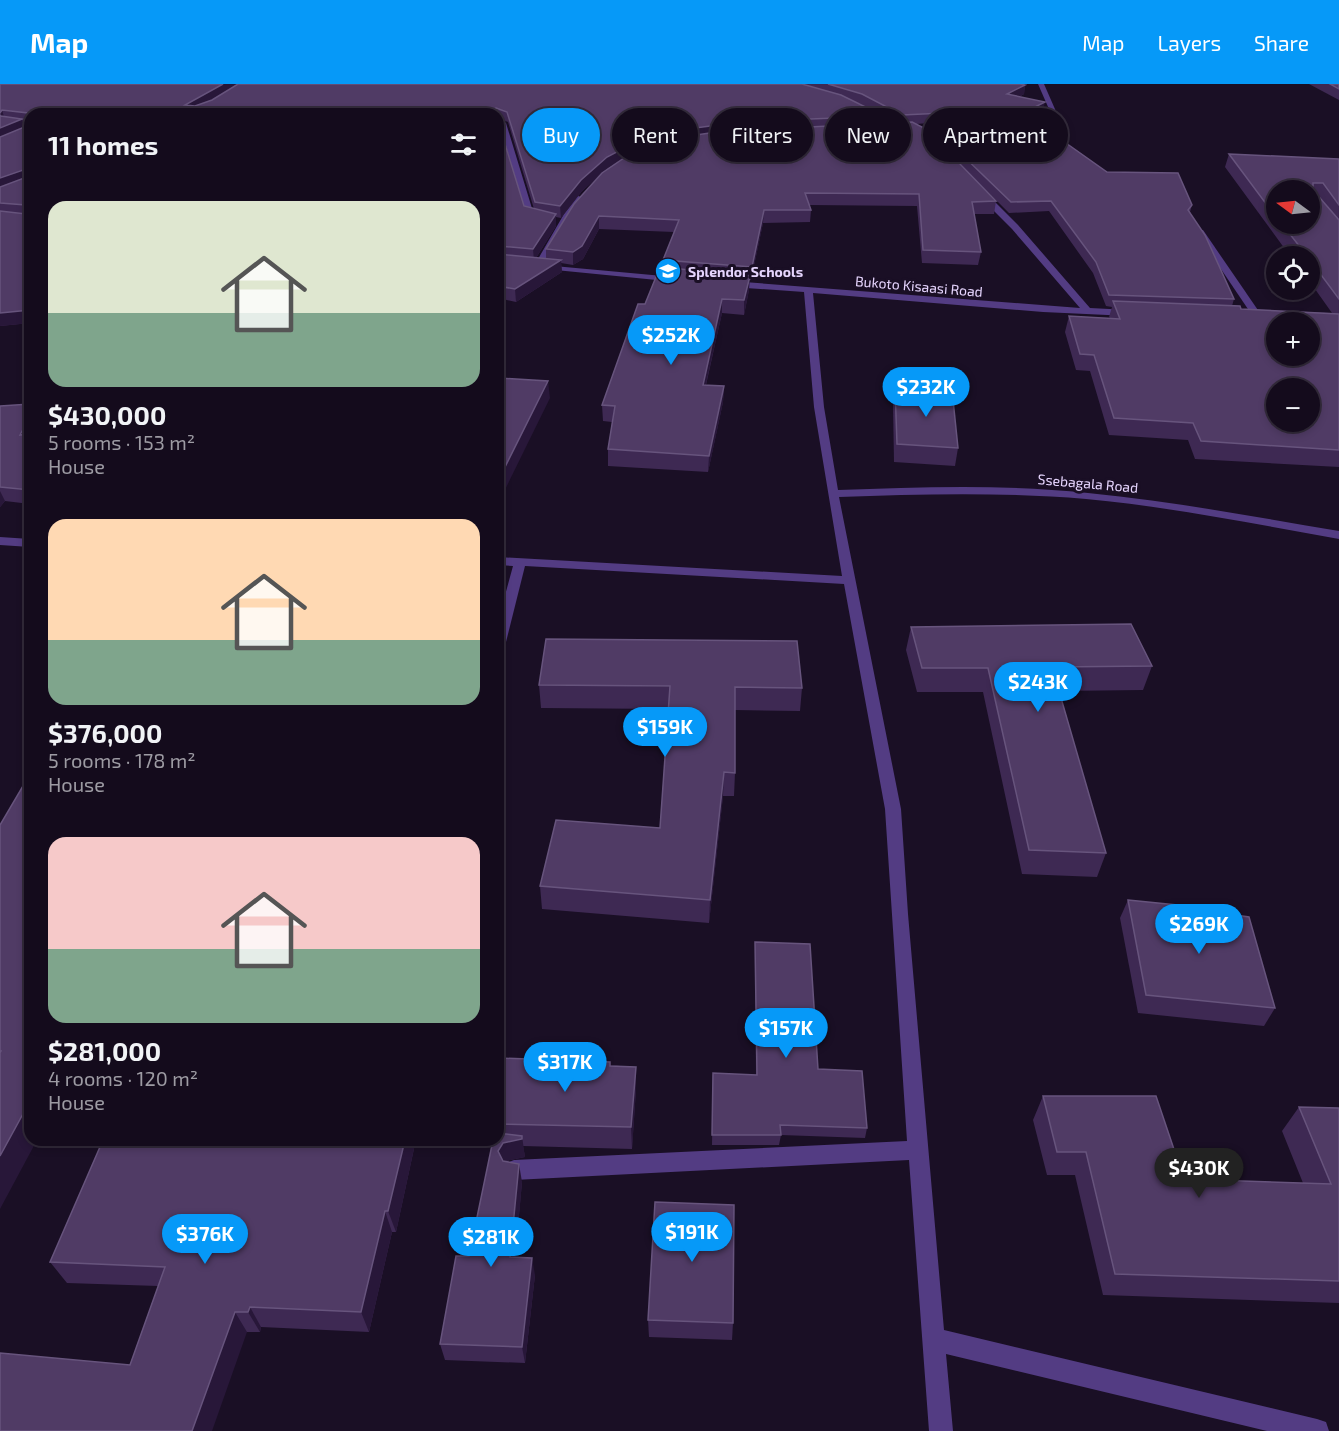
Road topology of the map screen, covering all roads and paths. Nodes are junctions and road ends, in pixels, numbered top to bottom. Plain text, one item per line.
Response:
1 (1041, 84) edge
2 (1052, 108) edge
3 (7, 123) edge
4 (24, 125) edge
5 (504, 126) edge
6 (978, 189) edge
7 (589, 191) edge
8 (1191, 219) edge
9 (563, 222) junction
10 (690, 281) edge
11 (726, 284) edge
12 (808, 291) junction
13 (1087, 311) junction
14 (1142, 313) edge
15 (1245, 316) edge
16 (1257, 316) junction
17 (1266, 317) edge
18 (833, 494) junction
19 (1339, 535) edge
20 (0, 541) edge
21 (24, 543) edge
22 (504, 561) edge
23 (520, 562) junction
24 (848, 580) junction
25 (504, 623) edge
26 (918, 1150) junction
27 (514, 1170) edge
28 (933, 1339) junction
29 (940, 1431) edge
30 (1317, 1431) edge

1 - 2 street
3 - 4 street
5 - 9 street
6 - 13 street
7 - 9 street
8 - 16 street
9 - 10 street
11 - 12 street, Bukoto Kisaasi Road
12 - 13 street, Bukoto Kisaasi Road
12 - 18 street
13 - 14 street, Bukoto Kisaasi Road
15 - 16 street
16 - 17 street
18 - 19 street, Ssebagala Road
18 - 24 street
20 - 21 street
22 - 23 street
23 - 24 street
23 - 25 street
24 - 26 street
26 - 27 street
26 - 28 street
28 - 29 street
28 - 30 street

